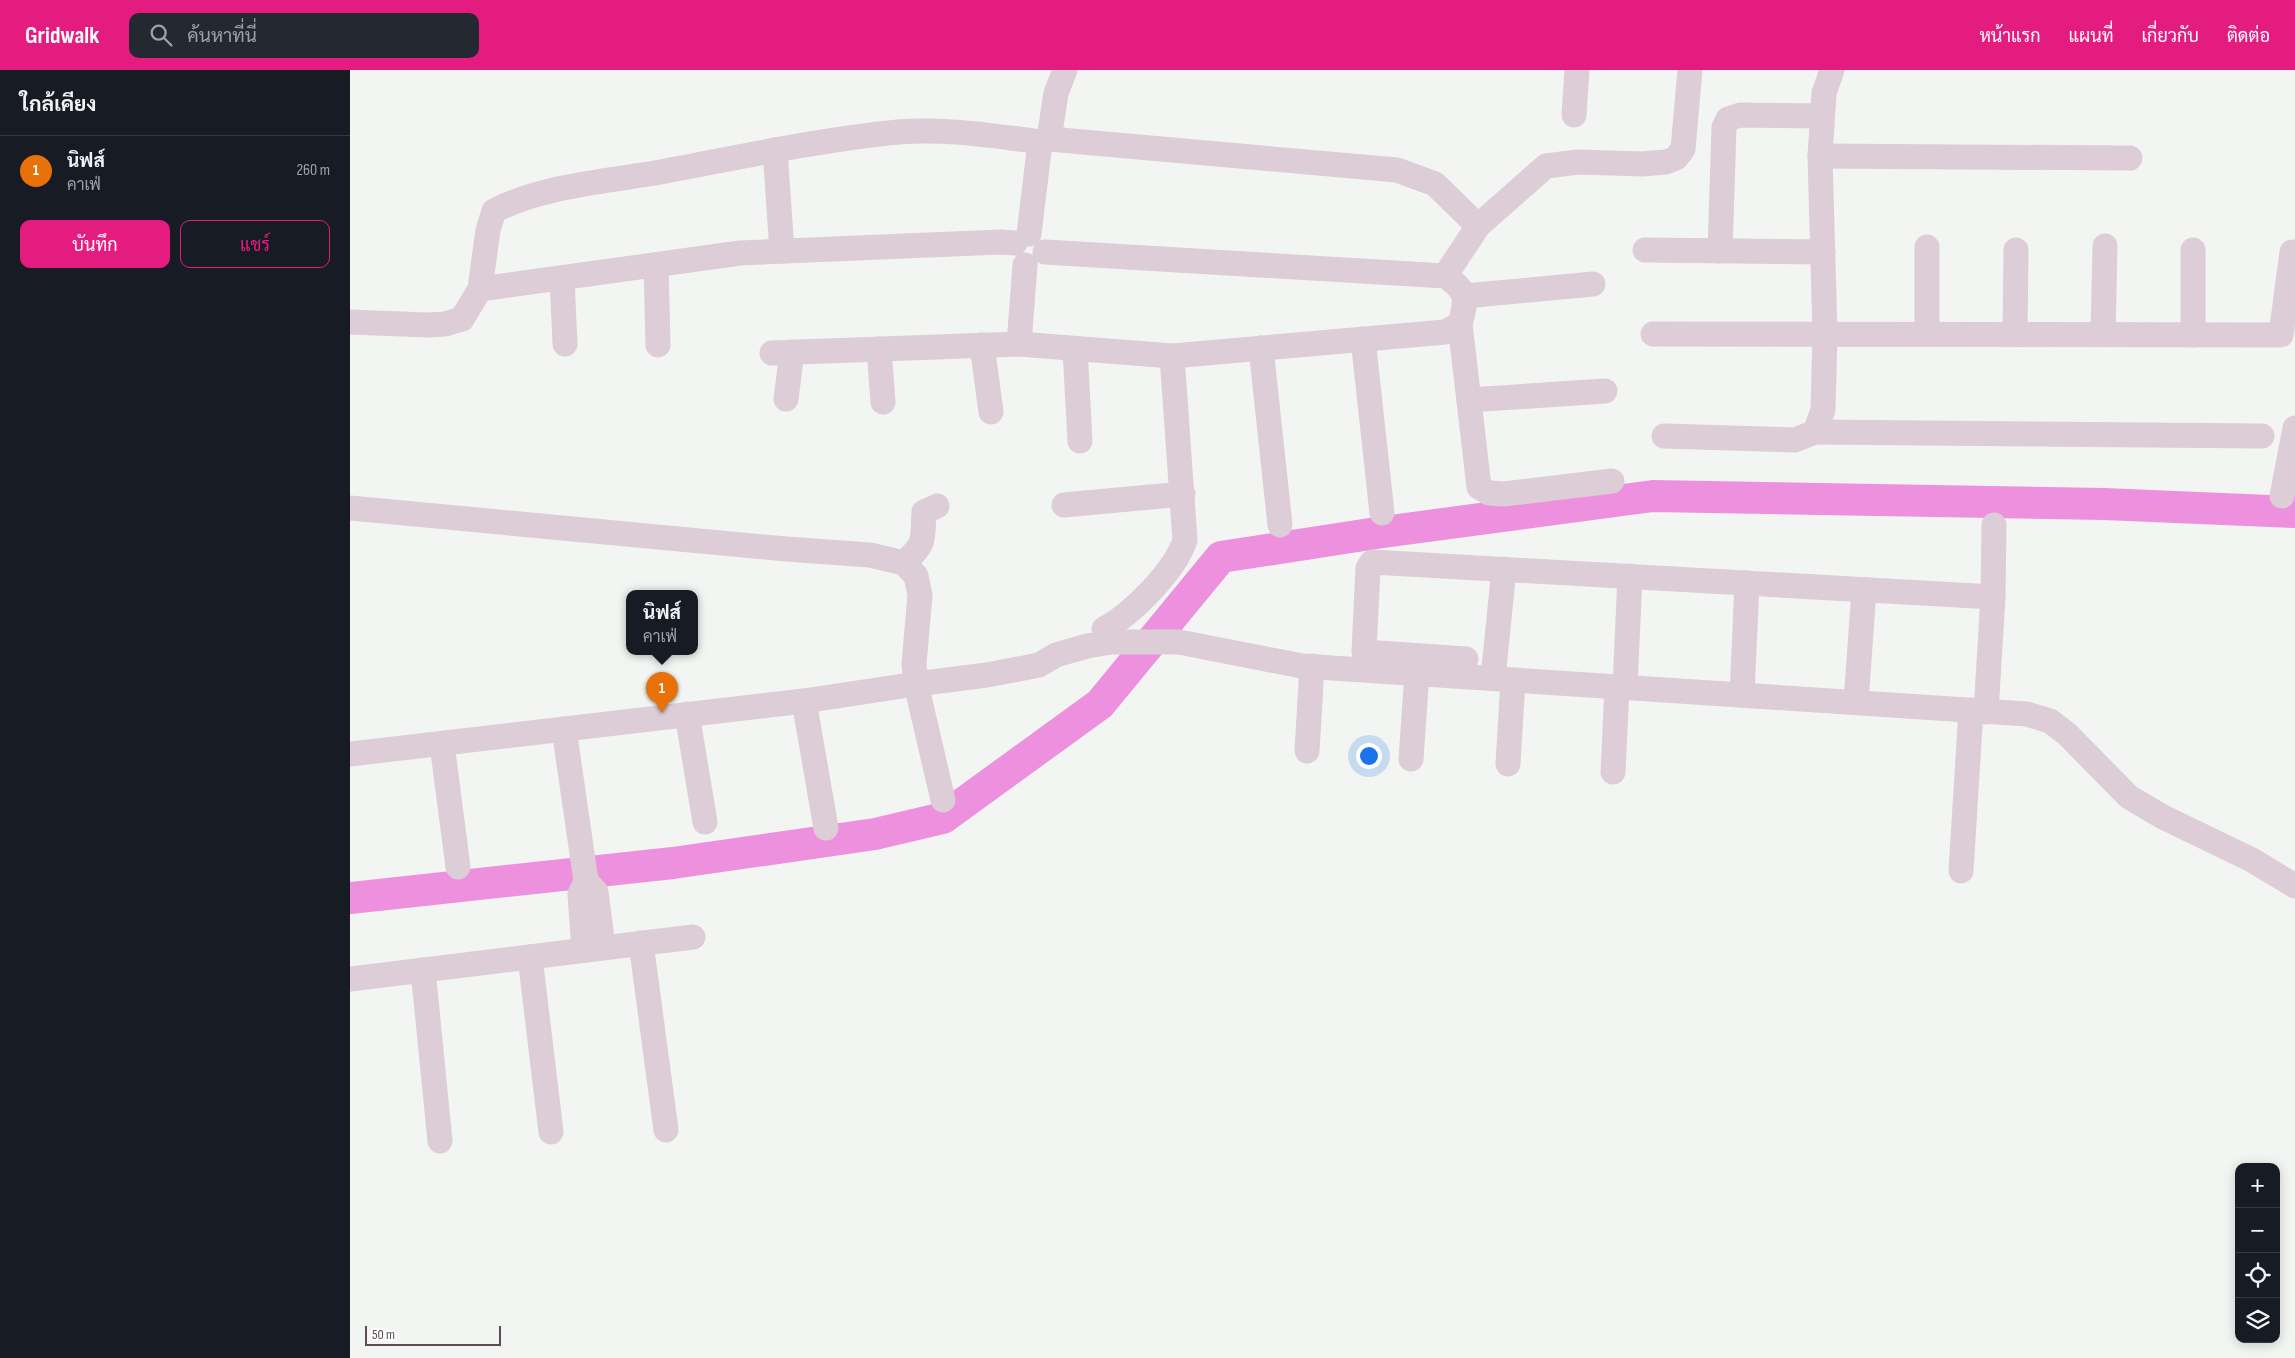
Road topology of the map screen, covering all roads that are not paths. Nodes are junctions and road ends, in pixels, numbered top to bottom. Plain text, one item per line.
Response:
1 (1065, 70) edge
2 (1577, 70) edge
3 (1690, 70) edge
4 (1832, 70) edge
5 (1574, 115) dead end
6 (1822, 116) junction
7 (1046, 140) junction
8 (775, 150) junction
9 (1820, 156) junction
10 (2130, 158) dead end
11 (1478, 226) junction
12 (2105, 246) dead end
13 (1927, 247) dead end
14 (1028, 249) junction
15 (1645, 250) dead end
16 (2016, 250) dead end
17 (2193, 250) dead end
18 (1720, 251) junction
19 (782, 252) junction
20 (1823, 252) junction
21 (2292, 252) dead end
22 (656, 265) junction
23 (1445, 276) junction
24 (562, 278) junction
25 (1593, 284) dead end
26 (480, 289) junction
27 (1465, 296) junction
28 (350, 322) edge
29 (1460, 324) junction
30 (1653, 334) dead end
31 (1825, 334) junction
32 (1927, 334) junction
33 (2015, 334) junction
34 (2103, 334) junction
35 (2193, 335) junction
36 (1363, 339) junction
37 (565, 344) dead end
38 (1018, 344) junction
39 (658, 345) dead end
40 (982, 345) junction
41 (1261, 348) junction
42 (879, 349) junction
43 (1075, 349) junction
44 (1172, 356) junction
45 (1604, 391) dead end
46 (786, 398) dead end
47 (1469, 400) junction
48 (883, 402) dead end
49 (990, 412) dead end
50 (2295, 428) edge
51 (1815, 432) junction
52 (1664, 436) dead end
53 (2262, 436) dead end
54 (1080, 441) dead end
55 (1612, 481) dead end
56 (1183, 494) junction
57 (2282, 496) dead end
58 (1064, 505) dead end
59 (937, 506) dead end
60 (350, 508) edge
61 (1382, 513) dead end
62 (1280, 525) dead end
63 (1994, 525) dead end
64 (904, 563) junction
65 (1504, 569) junction
66 (1630, 576) junction
67 (1747, 583) junction
68 (1864, 590) junction
69 (1993, 597) junction
70 (1107, 636) junction
71 (1312, 666) junction
72 (1417, 673) junction
73 (1500, 673) junction
74 (916, 684) junction
75 (1621, 687) junction
76 (1742, 695) junction
77 (804, 701) junction
78 (1856, 702) junction
79 (1979, 711) junction
80 (687, 714) junction
81 (564, 729) junction
82 (442, 744) junction
83 (1307, 751) dead end
84 (350, 754) edge
85 (1411, 760) dead end
86 (1508, 764) dead end
87 (1613, 772) dead end
88 (943, 800) dead end
89 (705, 822) dead end
90 (826, 828) dead end
91 (458, 867) dead end
92 (1961, 871) dead end
93 (2295, 886) edge
94 (693, 937) dead end
95 (641, 943) junction
96 (594, 948) junction
97 (530, 957) junction
98 (423, 970) junction
99 (350, 978) edge
100 (666, 1130) dead end
101 (551, 1132) dead end
102 (440, 1141) dead end

1 - 7 street
2 - 5 street
3 - 11 street
4 - 6 street
6 - 9 street
6 - 18 street
7 - 8 street
7 - 11 street
7 - 14 street
8 - 19 street
8 - 26 street
9 - 10 street
9 - 20 street
11 - 23 street
12 - 34 street
13 - 32 street
14 - 19 street
14 - 23 street
14 - 38 street
15 - 18 street
16 - 33 street
17 - 35 street
18 - 20 street
19 - 22 street
20 - 31 street
21 - 35 street
22 - 24 street
22 - 39 street
23 - 27 street
24 - 26 street
24 - 37 street
25 - 27 street
26 - 28 street
27 - 29 street
29 - 36 street
29 - 47 street
30 - 31 street
31 - 32 street
31 - 51 street
32 - 33 street
33 - 34 street
34 - 35 street
36 - 41 street
36 - 61 street
38 - 40 street
38 - 43 street
40 - 42 street
40 - 49 street
41 - 44 street
41 - 62 street
42 - 46 street
42 - 48 street
43 - 44 street
43 - 54 street
44 - 56 street
45 - 47 street
47 - 55 street
50 - 57 street
51 - 52 street
51 - 53 street
56 - 58 street
56 - 70 street
59 - 64 street
60 - 64 street
63 - 69 street
64 - 74 street
65 - 66 street
65 - 73 street
65 - 73 street
66 - 67 street
66 - 75 street
67 - 68 street
67 - 76 street
68 - 69 street
68 - 78 street
69 - 79 street
70 - 71 street
70 - 74 street
71 - 72 street
71 - 83 street
72 - 73 street
72 - 85 street
73 - 75 street
73 - 86 street
74 - 77 street
74 - 88 street
75 - 76 street
75 - 87 street
76 - 78 street
77 - 80 street
77 - 90 street
78 - 79 street
79 - 92 street
79 - 93 street
80 - 81 street
80 - 89 street
81 - 82 street
81 - 96 street
82 - 84 street
82 - 91 street
94 - 95 street
95 - 96 street
95 - 100 street
96 - 97 street
97 - 98 street
97 - 101 street
98 - 99 street
98 - 102 street

